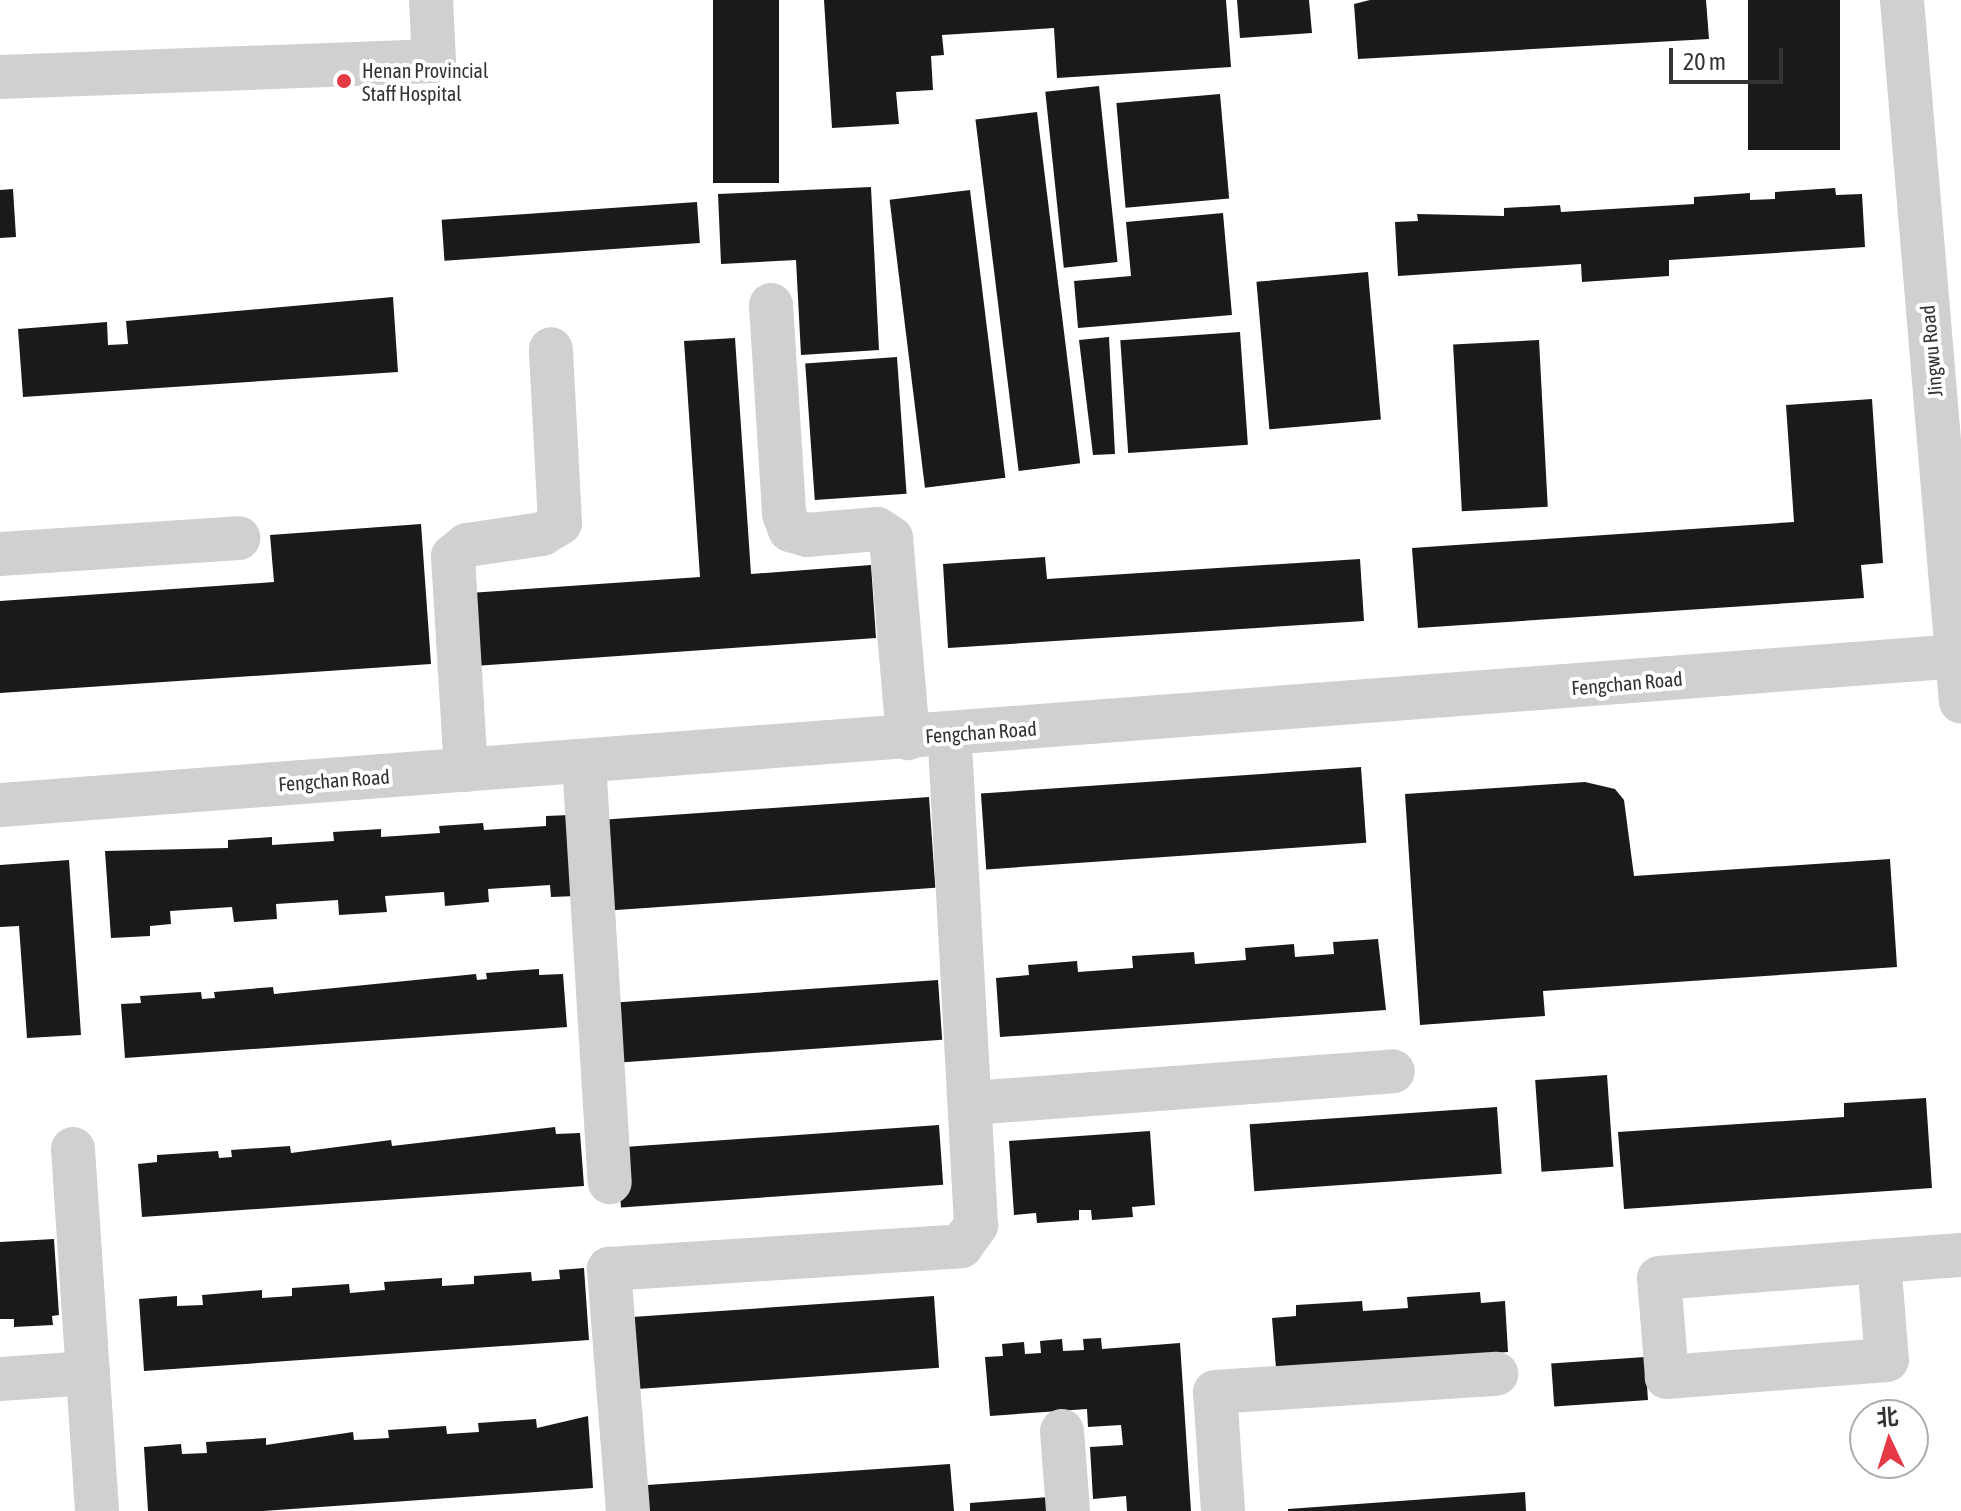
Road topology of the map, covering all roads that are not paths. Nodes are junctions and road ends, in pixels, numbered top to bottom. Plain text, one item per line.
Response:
1 (431, 0) edge
2 (1902, 0) edge
3 (0, 77) edge
4 (771, 305) dead end
5 (551, 349) dead end
6 (1948, 395) edge
7 (238, 538) dead end
8 (0, 554) edge
9 (1960, 658) edge
10 (1961, 702) edge
11 (929, 736) junction
12 (584, 762) junction
13 (466, 770) junction
14 (0, 805) edge
15 (1393, 1071) dead end
16 (972, 1103) junction
17 (73, 1149) dead end
18 (610, 1182) dead end
19 (1961, 1255) edge
20 (1879, 1261) junction
21 (88, 1373) junction
22 (1496, 1374) dead end
23 (0, 1379) edge
24 (1062, 1431) dead end
25 (97, 1511) edge
26 (628, 1511) edge
27 (1068, 1511) edge
28 (1223, 1511) edge

1 - 3 street
2 - 6 street, Jingwu Road
4 - 11 street
5 - 13 street
6 - 9 street, Jingwu Road
7 - 8 street
9 - 10 street, Jingwu Road
9 - 11 street, Fengchan Road
11 - 12 street, Fengchan Road
11 - 16 street
12 - 13 street, Fengchan Road
12 - 18 street
13 - 14 street, Fengchan Road
15 - 16 street
16 - 26 street
17 - 21 street
19 - 20 street
20 - 20 street
21 - 23 street
21 - 25 street
22 - 28 street
24 - 27 street

